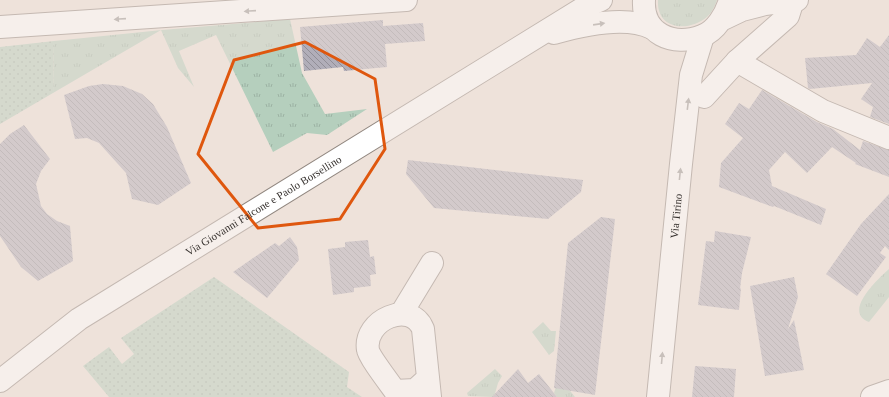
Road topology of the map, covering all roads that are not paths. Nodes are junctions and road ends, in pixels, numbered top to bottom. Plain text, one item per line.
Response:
1 (406, 0) edge
2 (601, 0) edge
3 (644, 0) edge
4 (730, 0) edge
5 (793, 0) edge
6 (797, 0) edge
7 (721, 20) junction
8 (0, 27) edge
9 (652, 28) junction
10 (703, 36) junction
11 (534, 38) junction
12 (737, 61) junction
13 (704, 97) dead end
14 (889, 138) edge
15 (432, 263) dead end
16 (401, 314) junction
17 (0, 381) edge
18 (429, 388) edge
19 (889, 391) edge
20 (397, 394) edge
21 (658, 397) edge
22 (872, 397) edge

1 -> 8 street
2 - 11 street, Via Giovanni Falcone e Paolo Borsellino
3 - 9 street
4 - 7 street
5 - 6 street
5 - 7 street
5 - 12 street
7 - 10 street
9 - 10 street, Via Giovanni Falcone e Paolo Borsellino
11 -> 9 street, Via Giovanni Falcone e Paolo Borsellino
21 -> 10 street, Via Tirino
11 - 17 street, Via Giovanni Falcone e Paolo Borsellino
12 - 13 street
12 - 14 street
15 - 16 street
16 - 18 street
16 - 20 street
18 - 20 street
19 - 22 street

